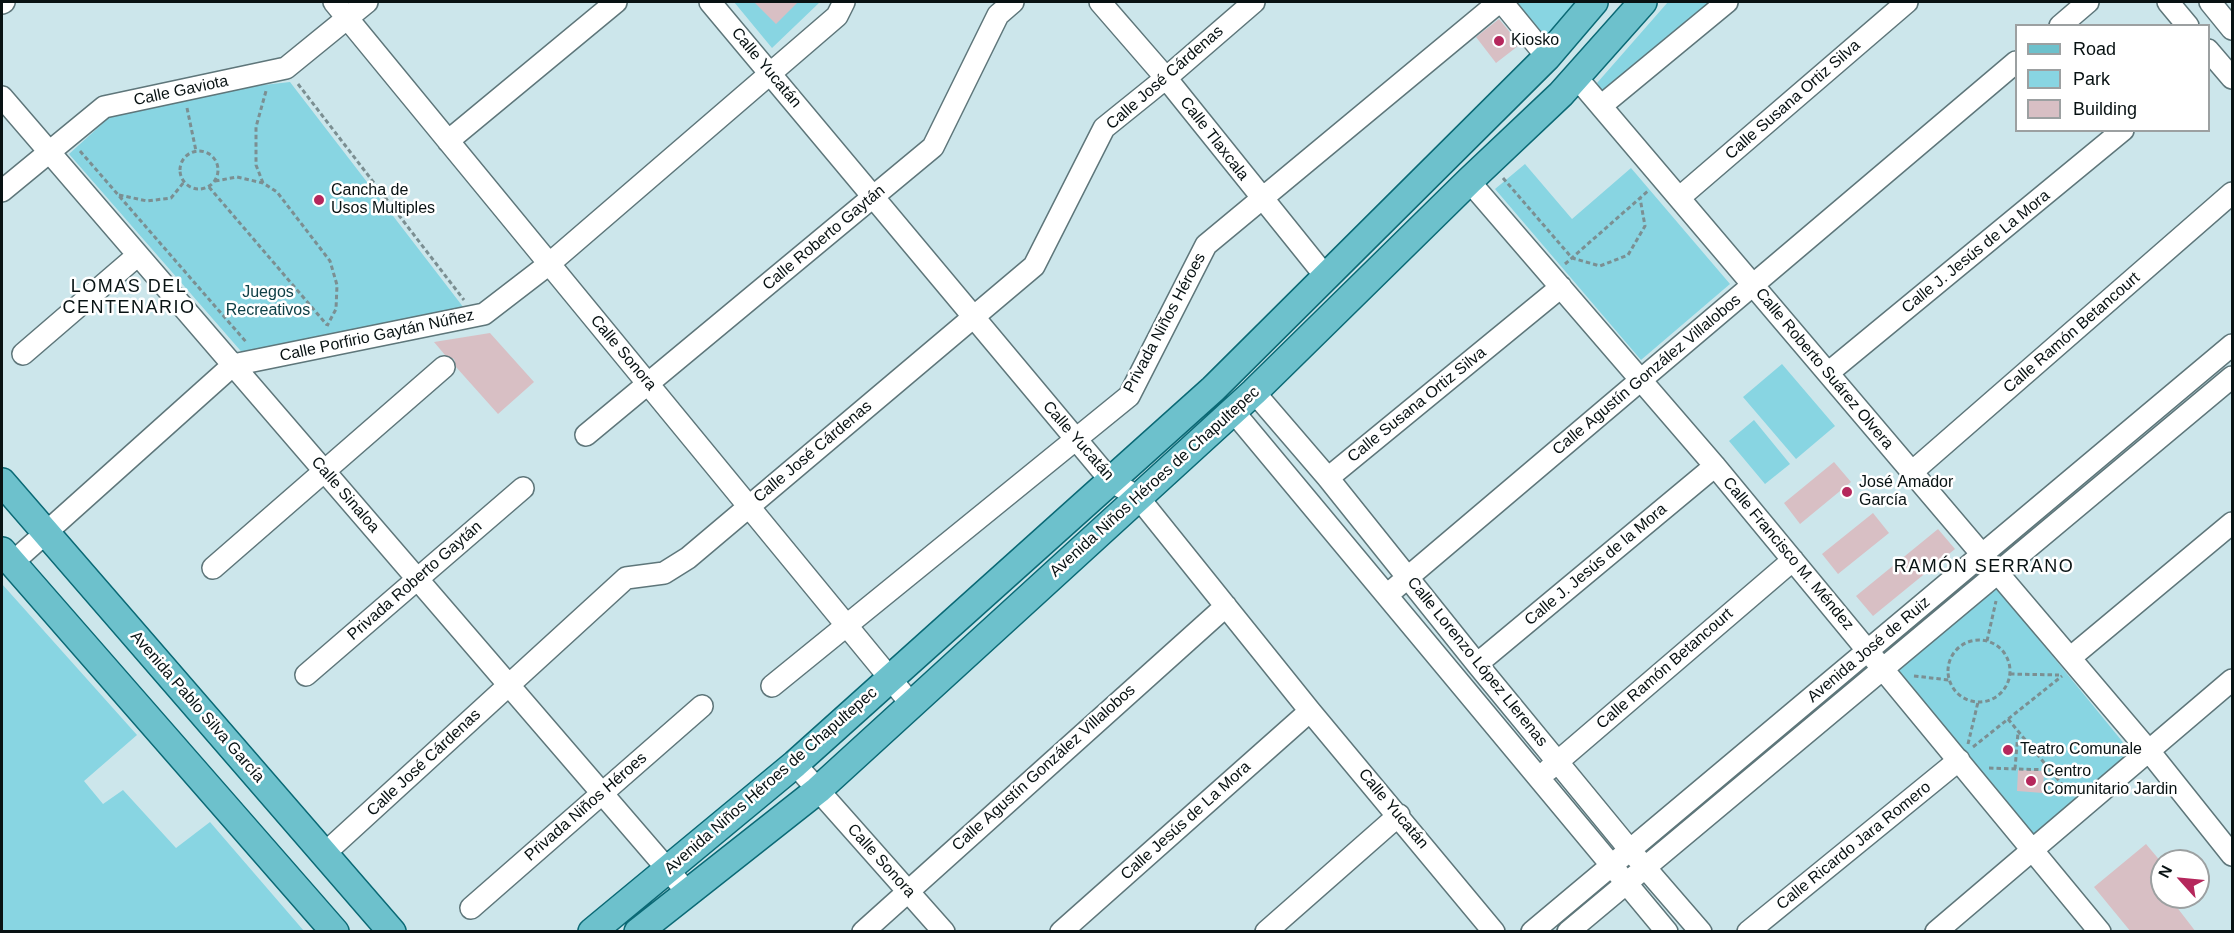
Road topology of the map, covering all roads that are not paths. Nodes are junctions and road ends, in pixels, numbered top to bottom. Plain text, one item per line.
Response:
1 (334, 2) edge
2 (367, 2) edge
3 (616, 2) edge
4 (710, 2) edge
5 (844, 2) edge
6 (1013, 2) edge
7 (1100, 2) edge
8 (1254, 2) edge
9 (1501, 2) edge
10 (1594, 2) edge
11 (1643, 2) edge
12 (1727, 2) edge
13 (1907, 2) edge
14 (2088, 2) edge
15 (2168, 2) edge
16 (2210, 2) edge
17 (347, 18) junction
18 (2062, 24) edge
19 (2186, 24) edge
20 (2232, 29) edge
21 (2210, 55) edge
22 (1547, 57) junction
23 (2015, 63) edge
24 (769, 73) junction
25 (1166, 78) junction
26 (1577, 78) junction
27 (2232, 78) edge
28 (2, 97) edge
29 (1601, 106) junction
30 (2121, 132) edge
31 (448, 141) junction
32 (48, 151) junction
33 (1469, 182) junction
34 (2, 191) edge
35 (2232, 193) edge
36 (873, 198) junction
37 (1679, 198) junction
38 (1262, 199) junction
39 (138, 255) junction
40 (549, 264) junction
41 (1326, 277) junction
42 (1753, 285) junction
43 (1561, 287) junction
44 (974, 318) junction
45 (2232, 345) edge
46 (23, 354) dead end
47 (232, 365) junction
48 (444, 367) dead end
49 (1828, 373) junction
50 (2232, 377) edge
51 (1640, 381) junction
52 (648, 384) junction
53 (1254, 393) junction
54 (1233, 411) junction
55 (586, 435) dead end
56 (1076, 440) junction
57 (1714, 466) junction
58 (324, 471) junction
59 (1912, 472) junction
60 (1328, 478) junction
61 (1111, 481) junction
62 (2, 482) edge
63 (523, 488) dead end
64 (1138, 497) junction
65 (748, 506) junction
66 (2232, 523) edge
67 (45, 532) junction
68 (1982, 555) junction
69 (7, 557) edge
70 (1793, 560) junction
71 (213, 568) dead end
72 (1998, 573) junction
73 (1408, 577) junction
74 (417, 579) junction
75 (1387, 595) junction
76 (1226, 606) junction
77 (847, 626) junction
78 (1868, 650) junction
79 (2070, 658) junction
80 (1477, 664) junction
81 (1883, 668) junction
82 (306, 675) dead end
83 (890, 678) junction
84 (2232, 680) edge
85 (509, 685) junction
86 (772, 686) dead end
87 (912, 705) junction
88 (702, 706) dead end
89 (1310, 711) junction
90 (2149, 751) junction
91 (1959, 760) junction
92 (1558, 761) junction
93 (795, 764) junction
94 (1538, 779) junction
95 (818, 790) junction
96 (602, 793) junction
97 (1399, 815) junction
98 (2229, 845) edge
99 (2032, 849) junction
100 (1630, 850) junction
101 (324, 854) junction
102 (1612, 865) junction
103 (1644, 868) junction
104 (668, 870) junction
105 (1626, 883) junction
106 (907, 891) junction
107 (688, 893) junction
108 (471, 908) dead end
109 (335, 932) edge
110 (392, 932) edge
111 (592, 932) edge
112 (638, 932) edge
113 (863, 932) edge
114 (944, 932) edge
115 (1061, 932) edge
116 (1266, 932) edge
117 (1494, 932) edge
118 (1532, 932) edge
119 (1568, 932) edge
120 (1667, 932) edge
121 (1701, 932) edge
122 (1748, 932) edge
123 (1936, 932) edge
124 (2100, 932) edge

1 - 17 street, Calle Sonora
2 - 17 street, Calle Gaviota
3 - 31 street
4 - 24 street, Calle Yucatán
5 - 24 street, Calle Porfirio Gaytán Núñez
6 - 36 street, Calle Roberto Gaytán
7 - 25 street, Calle Tlaxcala
8 - 25 street, Calle José Cárdenas
9 - 22 street
9 - 38 street, Privada Niños Héroes
10 - 22 main road, Avenida Niños Héroes de Chapultepec
11 - 26 main road, Avenida Niños Héroes de Chapultepec
12 - 29 street
13 - 37 street, Calle Susana Ortiz Silva
14 - 18 street
15 - 19 street
16 - 20 street
17 - 31 street, Calle Sonora
17 - 32 street, Calle Gaviota
21 - 27 street
22 - 41 main road, Avenida Niños Héroes de Chapultepec
23 - 42 street, Calle Agustín González Villalobos
24 - 36 street, Calle Yucatán
24 - 40 street, Calle Porfirio Gaytán Núñez
25 - 38 street, Calle Tlaxcala
25 - 44 street, Calle José Cárdenas
26 - 29 street, Calle Roberto Suárez Olvera
26 - 33 main road, Avenida Niños Héroes de Chapultepec
28 - 32 street, Calle Sinaloa
29 - 37 street, Calle Roberto Suárez Olvera
30 - 49 street, Calle J. Jesús de La Mora
31 - 40 street, Calle Sonora
32 - 34 street, Calle Gaviota
32 - 39 street, Calle Sinaloa
33 - 43 street, Calle Francisco M. Méndez
33 - 53 main road, Avenida Niños Héroes de Chapultepec
35 - 59 street, Calle Ramón Betancourt
36 - 44 street, Calle Yucatán
36 - 52 street, Calle Roberto Gaytán
37 - 42 street, Calle Roberto Suárez Olvera
38 - 41 street, Calle Tlaxcala
38 - 56 street, Privada Niños Héroes
39 - 46 street
39 - 47 street, Calle Sinaloa
40 - 47 street, Calle Porfirio Gaytán Núñez
40 - 52 street, Calle Sonora
41 - 61 main road, Avenida Niños Héroes de Chapultepec
42 - 49 street, Calle Roberto Suárez Olvera
42 - 51 street, Calle Agustín González Villalobos
43 - 51 street, Calle Francisco M. Méndez
43 - 60 street, Calle Susana Ortiz Silva
44 - 56 street, Calle Yucatán
44 - 65 street, Calle José Cárdenas
45 - 68 street, Avenida José de Ruiz
47 - 58 street, Calle Sinaloa
47 - 67 street
48 - 58 street
49 - 59 street, Calle Roberto Suárez Olvera
50 - 72 street, Avenida José de Ruiz
51 - 57 street, Calle Francisco M. Méndez
51 - 73 street, Calle Agustín González Villalobos
52 - 55 street, Calle Roberto Gaytán
52 - 65 street, Calle Sonora
53 - 54 main road, Avenida Niños Héroes de Chapultepec
53 - 60 street, Calle Lorenzo López Llerenas
54 - 64 main road, Avenida Niños Héroes de Chapultepec
54 - 75 street, Calle Lorenzo López Llerenas
56 - 61 street, Calle Yucatán
56 - 77 street, Privada Niños Héroes
57 - 70 street, Calle Francisco M. Méndez
57 - 80 street, Calle J. Jesús de la Mora
58 - 71 street
58 - 74 street, Calle Sinaloa
59 - 68 street, Calle Roberto Suárez Olvera
60 - 73 street, Calle Lorenzo López Llerenas
61 - 64 street, Calle Yucatán
61 - 83 main road, Avenida Niños Héroes de Chapultepec
62 - 67 main road, Avenida Pablo Silva García
63 - 74 street, Privada Roberto Gaytán
64 - 76 street, Calle Yucatán
64 - 87 main road, Avenida Niños Héroes de Chapultepec
65 - 77 street, Calle Sonora
65 - 85 street, Calle José Cárdenas
66 - 79 street
67 - 69 street
67 - 101 main road, Avenida Pablo Silva García
68 - 72 street, Calle Roberto Suárez Olvera
68 - 78 street, Avenida José de Ruiz
69 - 109 main road
70 - 78 street, Calle Francisco M. Méndez
70 - 92 street, Calle Ramón Betancourt
72 - 79 street, Calle Roberto Suárez Olvera
72 - 81 street, Avenida José de Ruiz
73 - 75 street, Calle Agustín González Villalobos
73 - 80 street, Calle Lorenzo López Llerenas
74 - 82 street, Privada Roberto Gaytán
74 - 85 street, Calle Sinaloa
75 - 94 street, Calle Lorenzo López Llerenas
76 - 89 street, Calle Yucatán
76 - 106 street, Calle Agustín González Villalobos
77 - 83 street, Calle Sonora
77 - 86 street, Privada Niños Héroes
78 - 81 street, Calle Francisco M. Méndez
78 - 100 street, Avenida José de Ruiz
79 - 90 street, Calle Roberto Suárez Olvera
80 - 92 street, Calle Lorenzo López Llerenas
81 - 91 street, Calle Francisco M. Méndez
81 - 103 street, Avenida José de Ruiz
83 - 87 street, Calle Sonora
83 - 93 main road, Avenida Niños Héroes de Chapultepec
84 - 90 street
85 - 96 street, Calle Sinaloa
85 - 101 street, Calle José Cárdenas
87 - 95 main road, Avenida Niños Héroes de Chapultepec
88 - 96 street, Privada Niños Héroes
89 - 97 street, Calle Yucatán
89 - 115 street, Calle Jesús de La Mora
90 - 98 street, Calle Roberto Suárez Olvera
90 - 99 street
91 - 99 street, Calle Francisco M. Méndez
91 - 122 street, Calle Ricardo Jara Romero
92 - 94 street, Calle Ramón Betancourt
92 - 100 street, Calle Lorenzo López Llerenas
93 - 95 street, Calle Sonora
93 - 104 main road, Avenida Niños Héroes de Chapultepec
94 - 102 street, Calle Lorenzo López Llerenas
95 - 106 street, Calle Sonora
95 - 107 main road, Avenida Niños Héroes de Chapultepec
96 - 104 street, Calle Sinaloa
96 - 108 street, Privada Niños Héroes
97 - 116 street
97 - 117 street, Calle Yucatán
99 - 123 street
99 - 124 street, Calle Francisco M. Méndez
100 - 102 street, Avenida José de Ruiz
100 - 103 street, Calle Lorenzo López Llerenas
101 - 110 main road, Avenida Pablo Silva García
102 - 105 street, Calle Lorenzo López Llerenas
102 - 118 street, Avenida José de Ruiz
103 - 105 street, Avenida José de Ruiz
103 - 121 street, Calle Lorenzo López Llerenas
104 - 107 street, Calle Sinaloa
104 - 111 main road, Avenida Niños Héroes de Chapultepec
105 - 119 street, Avenida José de Ruiz
105 - 120 street, Calle Lorenzo López Llerenas
106 - 113 street, Calle Agustín González Villalobos
106 - 114 street, Calle Sonora
107 - 112 main road, Avenida Niños Héroes de Chapultepec

